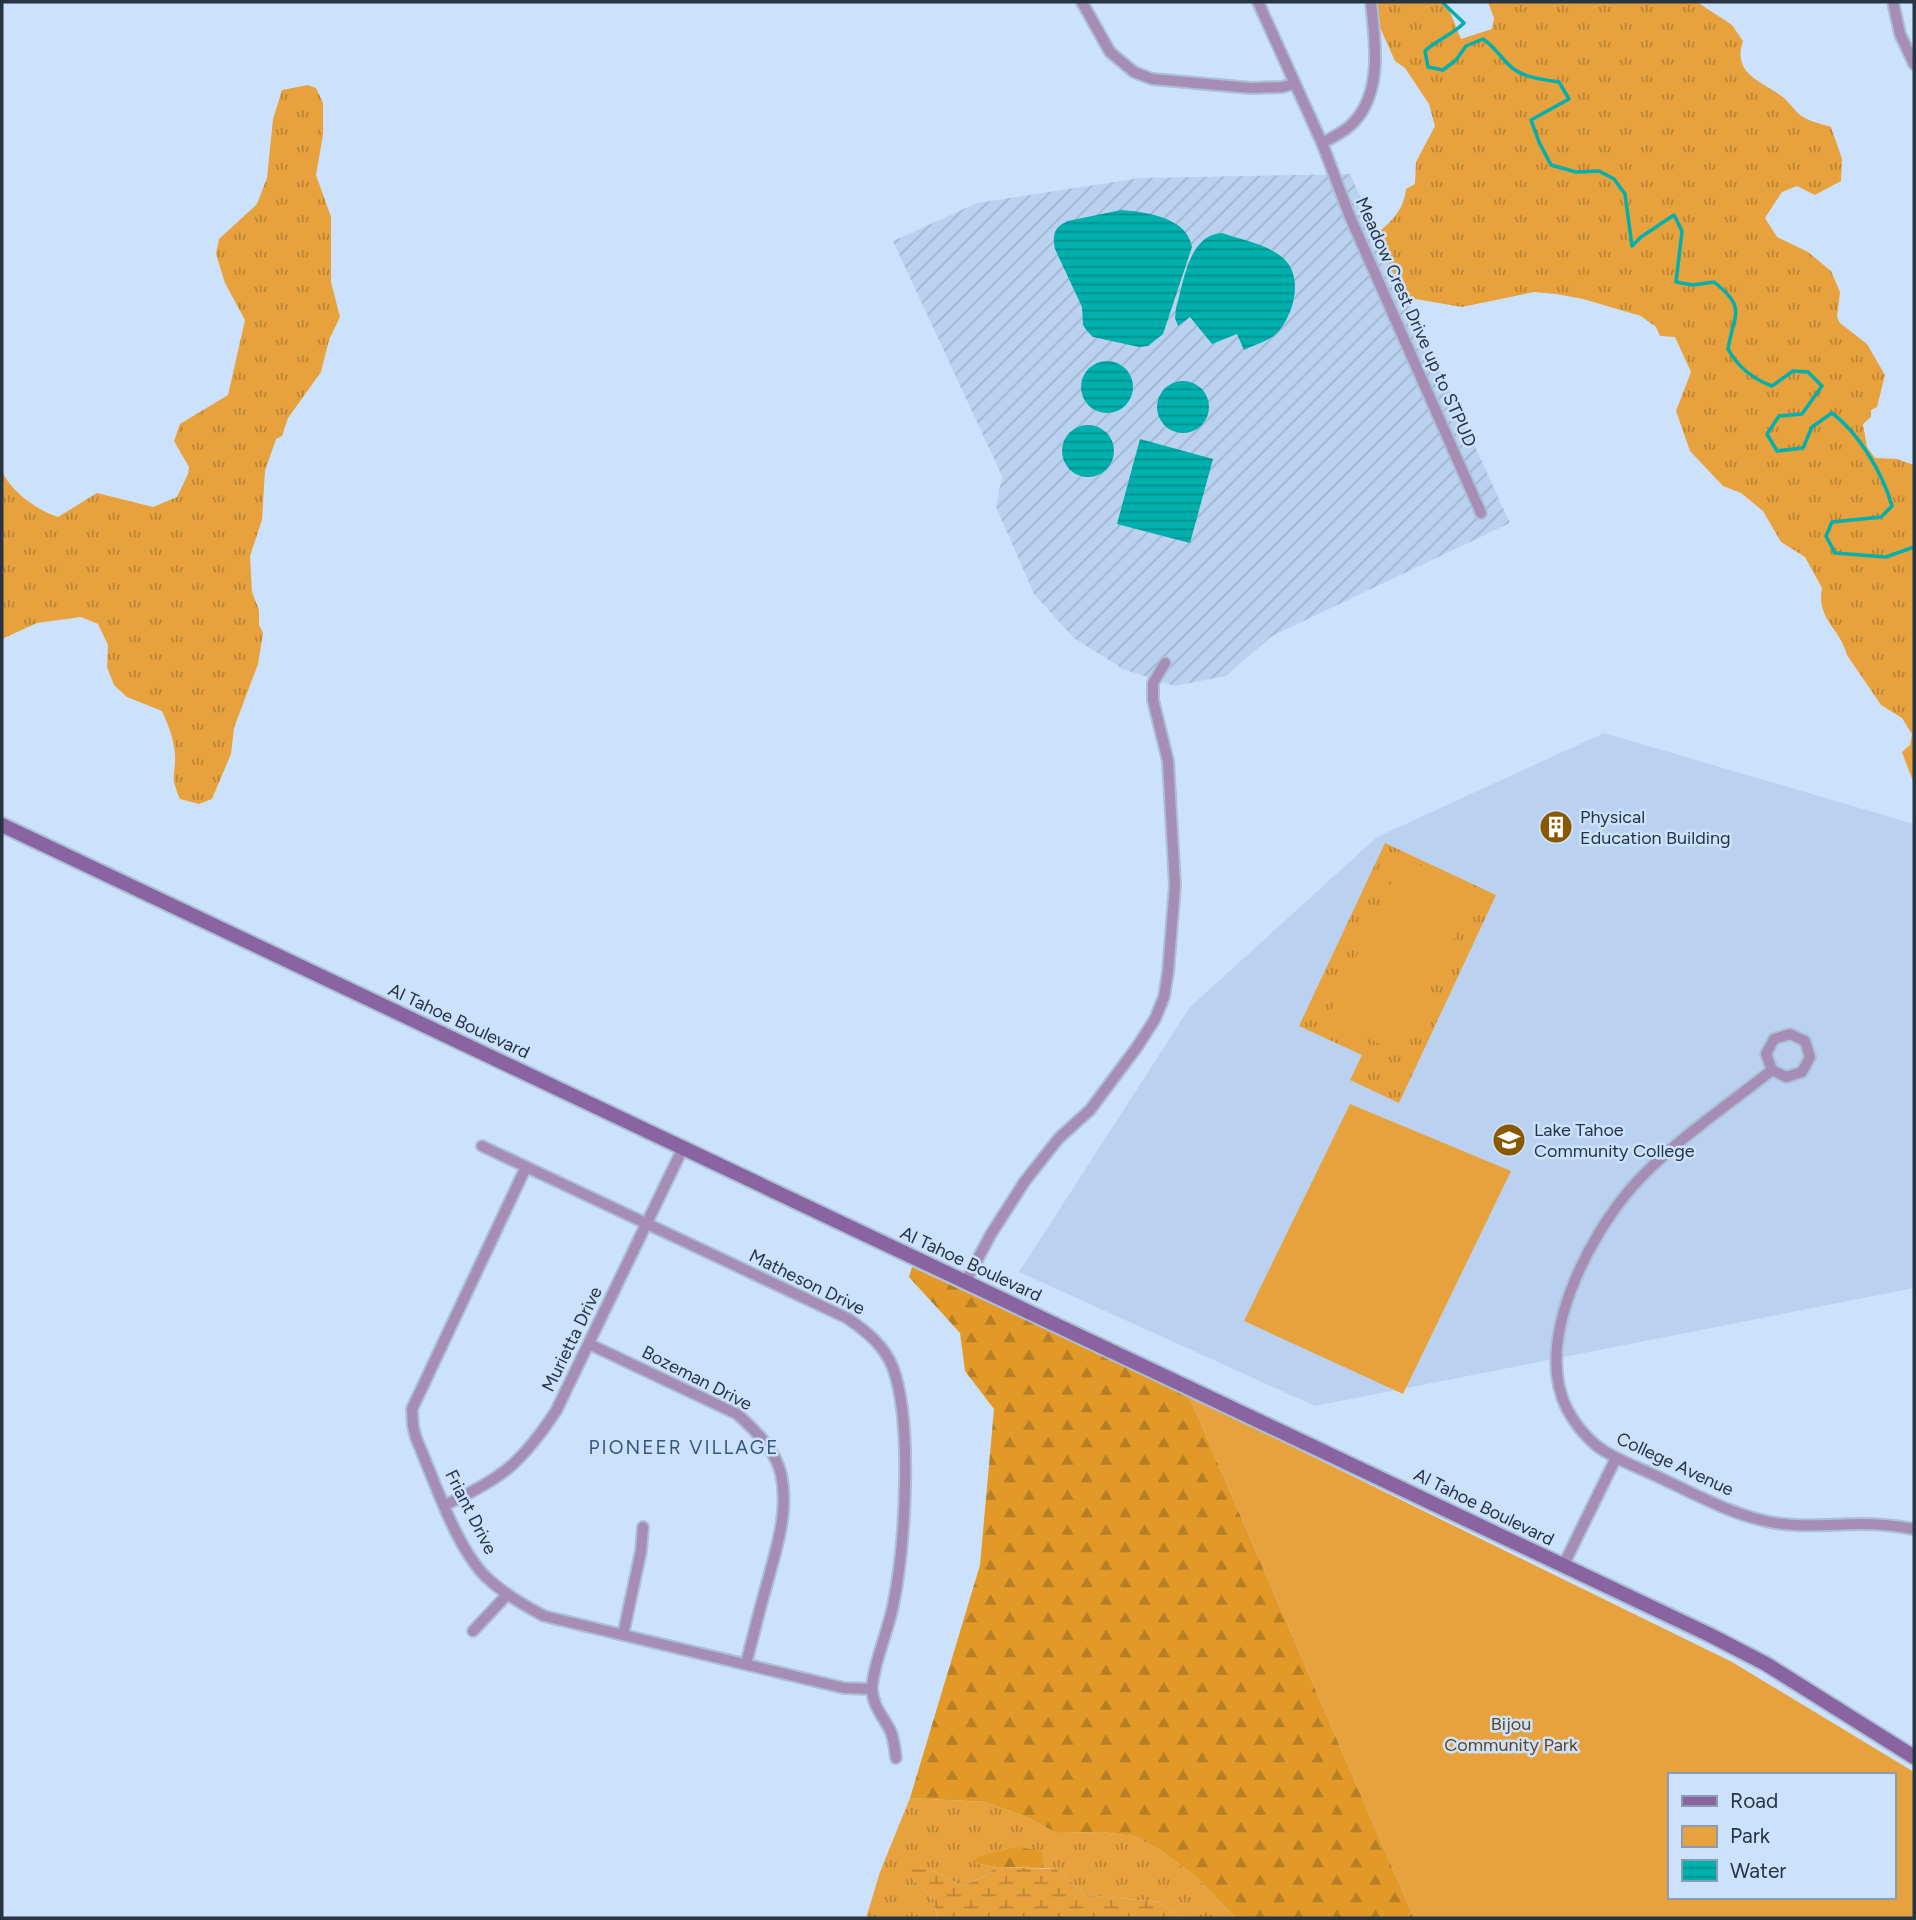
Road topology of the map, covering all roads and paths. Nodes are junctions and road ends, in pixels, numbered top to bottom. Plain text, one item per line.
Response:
1 (1082, 2) edge
2 (1258, 2) edge
3 (1371, 2) edge
4 (1893, 2) edge
5 (1914, 64) edge
6 (1294, 84) junction
7 (1322, 143) junction
8 (1481, 513) dead end
9 (1165, 663) dead end
10 (2, 825) edge
11 (1772, 1070) junction
12 (482, 1146) dead end
13 (683, 1148) junction
14 (526, 1167) junction
15 (647, 1224) junction
16 (965, 1283) junction
17 (589, 1344) junction
18 (1616, 1458) junction
19 (445, 1505) junction
20 (643, 1527) dead end
21 (1914, 1530) edge
22 (1563, 1566) junction
23 (507, 1595) junction
24 (473, 1631) dead end
25 (623, 1635) junction
26 (746, 1664) junction
27 (872, 1689) junction
28 (1914, 1756) edge
29 (896, 1758) dead end

1 - 6 street
2 - 6 street, Meadow Crest Drive up to STPUD
3 - 7 street
4 - 5 street
6 - 7 street, Meadow Crest Drive up to STPUD
7 - 8 street, Meadow Crest Drive up to STPUD
9 - 16 street
10 - 13 main road, Al Tahoe Boulevard
11 - 11 street
11 - 18 street, College Avenue
12 - 14 street, Matheson Drive
13 - 15 street, Murietta Drive
13 - 16 main road, Al Tahoe Boulevard
14 - 15 street, Matheson Drive
14 - 19 street, Friant Drive
15 - 17 street, Murietta Drive
15 - 27 street, Matheson Drive
16 - 22 main road, Al Tahoe Boulevard
17 - 19 street, Murietta Drive
17 - 26 street, Bozeman Drive
18 - 21 street, College Avenue
18 - 22 street
19 - 23 street, Friant Drive
20 - 25 street
22 - 28 main road, Al Tahoe Boulevard
23 - 24 street
23 - 25 street, Friant Drive
25 - 26 street, Friant Drive
26 - 27 street, Friant Drive
27 - 29 street

